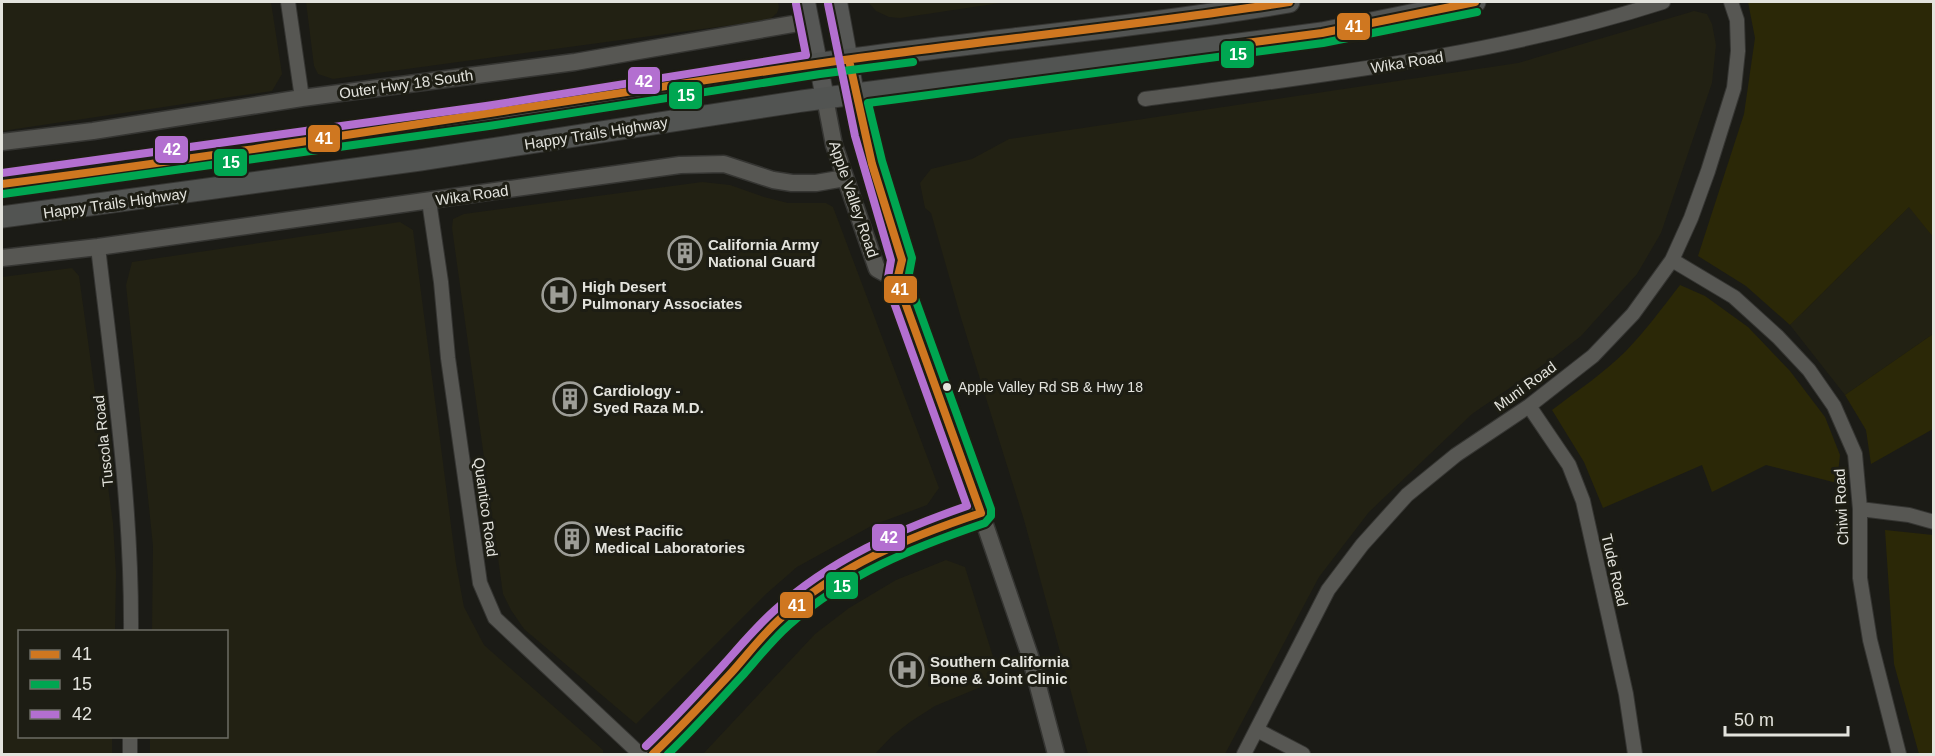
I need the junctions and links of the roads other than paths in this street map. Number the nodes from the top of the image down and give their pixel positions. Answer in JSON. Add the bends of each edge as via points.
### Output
{"nodes":[{"id":1,"x":288,"y":2,"type":"edge"},
{"id":2,"x":806,"y":2,"type":"edge"},
{"id":3,"x":838,"y":2,"type":"edge"},
{"id":4,"x":1288,"y":2,"type":"edge"},
{"id":5,"x":1475,"y":2,"type":"edge"},
{"id":6,"x":1663,"y":2,"type":"edge"},
{"id":7,"x":1731,"y":2,"type":"edge"},
{"id":8,"x":810,"y":21,"type":"junction"},
{"id":9,"x":849,"y":60,"type":"junction"},
{"id":10,"x":819,"y":64,"type":"junction"},
{"id":11,"x":855,"y":94,"type":"junction"},
{"id":12,"x":302,"y":98,"type":"junction"},
{"id":13,"x":825,"y":98,"type":"junction"},
{"id":14,"x":1145,"y":99,"type":"dead end"},
{"id":15,"x":2,"y":142,"type":"edge"},
{"id":16,"x":845,"y":178,"type":"junction"},
{"id":17,"x":2,"y":184,"type":"edge"},
{"id":18,"x":429,"y":201,"type":"junction"},
{"id":19,"x":2,"y":218,"type":"edge"},
{"id":20,"x":98,"y":247,"type":"junction"},
{"id":21,"x":2,"y":258,"type":"edge"},
{"id":22,"x":1672,"y":260,"type":"junction"},
{"id":23,"x":897,"y":280,"type":"junction"},
{"id":24,"x":1529,"y":406,"type":"junction"},
{"id":25,"x":1860,"y":509,"type":"junction"},
{"id":26,"x":981,"y":513,"type":"junction"},
{"id":27,"x":1934,"y":522,"type":"edge"},
{"id":28,"x":131,"y":630,"type":"edge"},
{"id":29,"x":1257,"y":730,"type":"junction"},
{"id":30,"x":130,"y":738,"type":"edge"},
{"id":31,"x":130,"y":754,"type":"edge"},
{"id":32,"x":640,"y":754,"type":"edge"},
{"id":33,"x":653,"y":754,"type":"edge"},
{"id":34,"x":1056,"y":754,"type":"edge"},
{"id":35,"x":1244,"y":754,"type":"edge"},
{"id":36,"x":1303,"y":754,"type":"edge"},
{"id":37,"x":1635,"y":754,"type":"edge"},
{"id":38,"x":1899,"y":754,"type":"edge"}],
"edges":[{"from":1,"to":12,"type":"street"},
{"from":2,"to":8,"type":"main road","name":"Apple Valley Road"},
{"from":3,"to":9,"type":"main road","name":"Apple Valley Road"},
{"from":4,"to":9,"type":"main road"},
{"from":5,"to":11,"type":"main road","name":"Happy Trails Highway","via":[[1322,33]]},
{"from":6,"to":14,"type":"street","name":"Wika Road","via":[[1607,20],[1482,49]]},
{"from":7,"to":22,"type":"street","name":"Muni Road","via":[[1737,20],[1734,88],[1701,190]]},
{"from":8,"to":10,"type":"main road","name":"Apple Valley Road"},
{"from":8,"to":12,"type":"street","name":"Outer Hwy 18 South","via":[[575,62]]},
{"from":9,"to":10,"type":"main road"},
{"from":9,"to":11,"type":"main road","name":"Apple Valley Road"},
{"from":10,"to":13,"type":"main road","name":"Apple Valley Road"},
{"from":10,"to":17,"type":"main road","via":[[488,116]]},
{"from":11,"to":13,"type":"main road","name":"Happy Trails Highway"},
{"from":11,"to":23,"type":"street","name":"Apple Valley Road","via":[[902,260]]},
{"from":12,"to":15,"type":"street","name":"Outer Hwy 18 South"},
{"from":13,"to":16,"type":"street","name":"Apple Valley Road"},
{"from":13,"to":19,"type":"main road","name":"Happy Trails Highway"},
{"from":16,"to":18,"type":"street","name":"Wika Road","via":[[792,183],[724,164],[680,165]]},
{"from":16,"to":23,"type":"street","name":"Apple Valley Road","via":[[877,269]]},
{"from":18,"to":20,"type":"street","name":"Wika Road"},
{"from":18,"to":32,"type":"street","name":"Quantico Road","via":[[480,583],[495,618]]},
{"from":20,"to":21,"type":"street","name":"Wika Road"},
{"from":20,"to":28,"type":"street","name":"Tuscola Road","via":[[129,525]]},
{"from":22,"to":24,"type":"street","name":"Muni Road","via":[[1633,314],[1593,356]]},
{"from":22,"to":25,"type":"street","name":"Chiwi Road","via":[[1734,297],[1809,370],[1834,406],[1855,454]]},
{"from":23,"to":26,"type":"street","name":"Apple Valley Road"},
{"from":24,"to":29,"type":"street","name":"Muni Road","via":[[1448,461],[1407,495],[1362,545],[1328,590]]},
{"from":24,"to":37,"type":"street","name":"Tude Road","via":[[1569,465],[1583,501],[1626,694]]},
{"from":25,"to":27,"type":"street"},
{"from":25,"to":38,"type":"street","name":"Chiwi Road","via":[[1860,578],[1870,640]]},
{"from":26,"to":33,"type":"street","via":[[880,551],[823,585],[781,618]]},
{"from":26,"to":34,"type":"street","name":"Apple Valley Road","via":[[1029,656]]},
{"from":29,"to":35,"type":"street","name":"Muni Road"},
{"from":29,"to":36,"type":"street"},
{"from":30,"to":31,"type":"street"}]}
